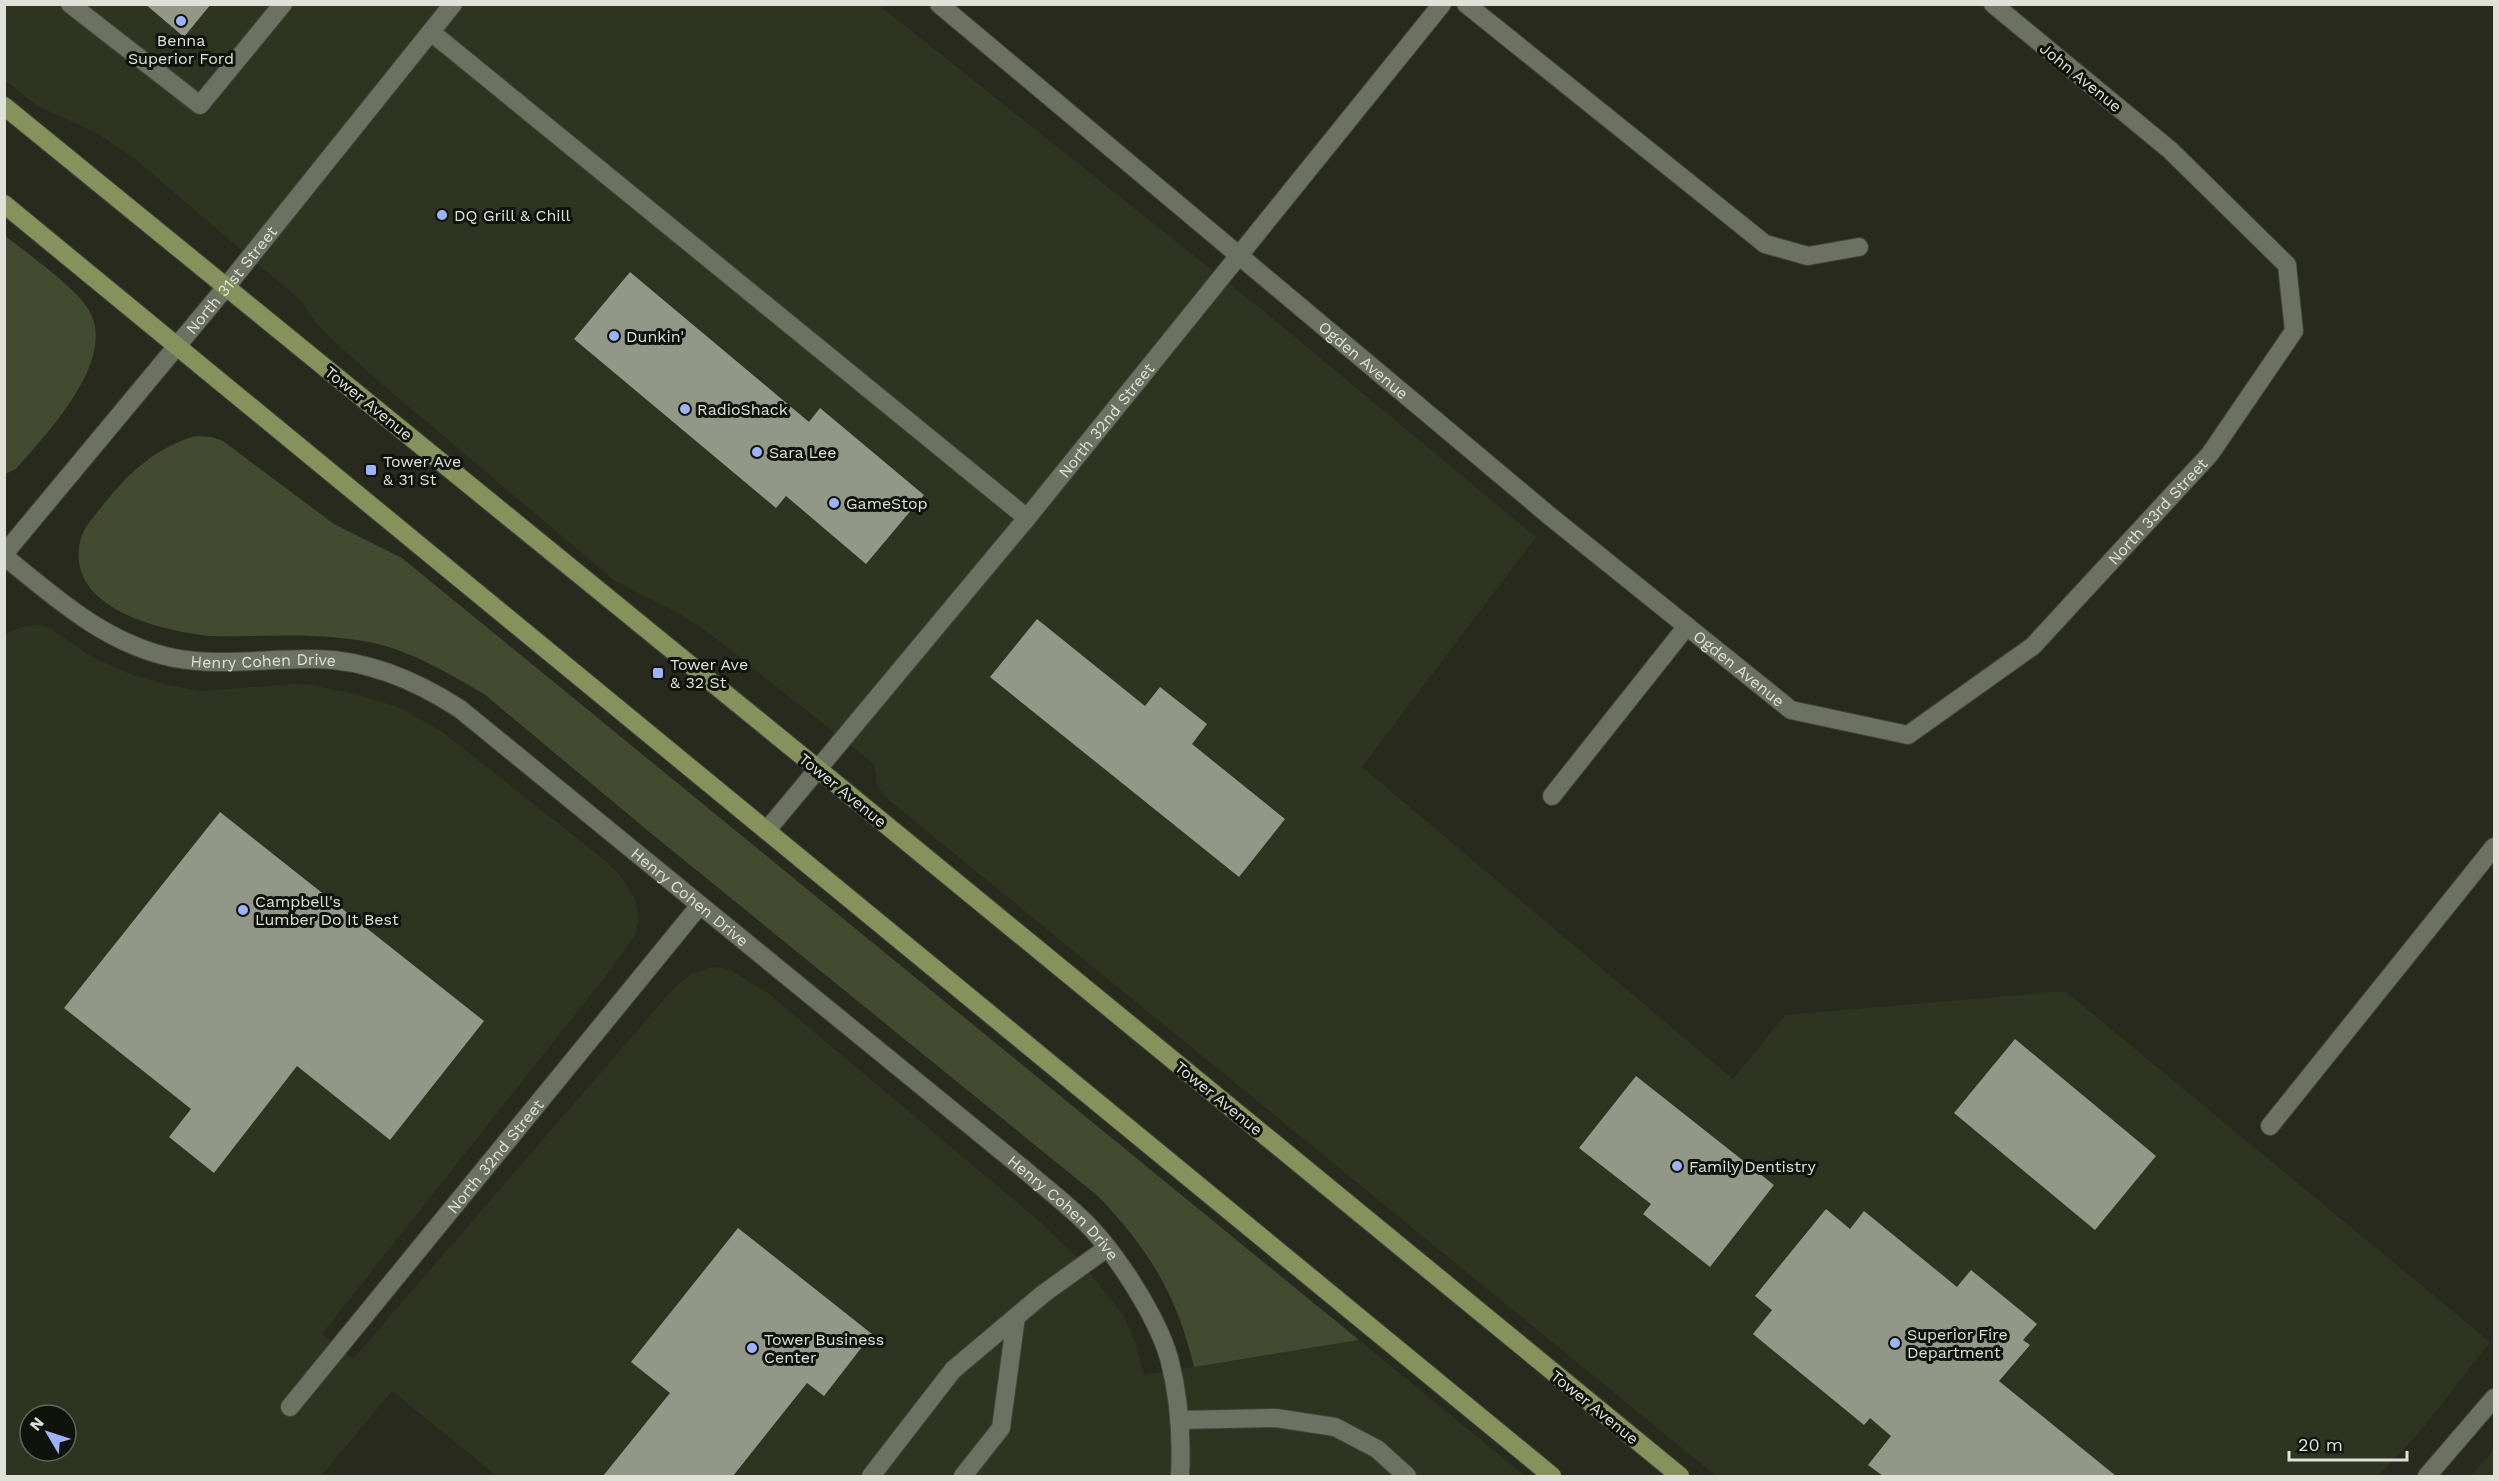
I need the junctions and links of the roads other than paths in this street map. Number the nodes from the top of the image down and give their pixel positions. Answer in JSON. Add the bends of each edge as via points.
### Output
{"nodes":[{"id":1,"x":70,"y":4,"type":"edge"},
{"id":2,"x":283,"y":4,"type":"edge"},
{"id":3,"x":453,"y":4,"type":"edge"},
{"id":4,"x":939,"y":4,"type":"edge"},
{"id":5,"x":1442,"y":4,"type":"edge"},
{"id":6,"x":1466,"y":4,"type":"edge"},
{"id":7,"x":1993,"y":4,"type":"edge"},
{"id":8,"x":431,"y":32,"type":"junction"},
{"id":9,"x":4,"y":106,"type":"edge"},
{"id":10,"x":2170,"y":150,"type":"joint"},
{"id":11,"x":4,"y":204,"type":"edge"},
{"id":12,"x":1858,"y":247,"type":"dead end"},
{"id":13,"x":1238,"y":255,"type":"junction"},
{"id":14,"x":226,"y":287,"type":"junction"},
{"id":15,"x":178,"y":346,"type":"junction"},
{"id":16,"x":1027,"y":518,"type":"junction"},
{"id":17,"x":4,"y":555,"type":"edge"},
{"id":18,"x":1687,"y":626,"type":"junction"},
{"id":19,"x":1791,"y":710,"type":"joint"},
{"id":20,"x":818,"y":769,"type":"junction"},
{"id":21,"x":1552,"y":796,"type":"dead end"},
{"id":22,"x":766,"y":830,"type":"junction"},
{"id":23,"x":2494,"y":848,"type":"edge"},
{"id":24,"x":700,"y":905,"type":"junction"},
{"id":25,"x":2270,"y":1126,"type":"dead end"},
{"id":26,"x":1107,"y":1248,"type":"junction"},
{"id":27,"x":1016,"y":1317,"type":"junction"},
{"id":28,"x":2494,"y":1398,"type":"edge"},
{"id":29,"x":290,"y":1407,"type":"dead end"},
{"id":30,"x":1179,"y":1420,"type":"junction"},
{"id":31,"x":871,"y":1476,"type":"edge"},
{"id":32,"x":963,"y":1476,"type":"edge"},
{"id":33,"x":1180,"y":1476,"type":"edge"},
{"id":34,"x":1407,"y":1476,"type":"edge"},
{"id":35,"x":1552,"y":1476,"type":"edge"},
{"id":36,"x":1680,"y":1476,"type":"edge"},
{"id":37,"x":2427,"y":1476,"type":"edge"}],
"edges":[{"from":1,"to":2,"type":"street","via":[[200,105]]},
{"from":3,"to":8,"type":"street","name":"North 31st Street"},
{"from":4,"to":13,"type":"street","name":"Ogden Avenue"},
{"from":5,"to":13,"type":"street","name":"North 32nd Street"},
{"from":6,"to":12,"type":"street","via":[[1765,244],[1808,256]]},
{"from":7,"to":10,"type":"street","name":"John Avenue"},
{"from":8,"to":14,"type":"street","name":"North 31st Street"},
{"from":8,"to":16,"type":"street"},
{"from":9,"to":14,"type":"main road","name":"Tower Avenue"},
{"from":10,"to":19,"type":"street","name":"North 33rd Street","via":[[2287,265],[2294,331],[2210,454],[2033,646],[1908,735]]},
{"from":11,"to":15,"type":"main road"},
{"from":13,"to":16,"type":"street","name":"North 32nd Street"},
{"from":13,"to":18,"type":"street","name":"Ogden Avenue"},
{"from":14,"to":15,"type":"street","name":"North 31st Street"},
{"from":14,"to":20,"type":"main road","name":"Tower Avenue"},
{"from":15,"to":17,"type":"street","name":"North 31st Street"},
{"from":15,"to":22,"type":"main road"},
{"from":16,"to":20,"type":"street","name":"North 32nd Street"},
{"from":17,"to":24,"type":"street","name":"Henry Cohen Drive","via":[[78,616],[146,650],[217,662],[338,660],[375,669],[436,693]]},
{"from":18,"to":19,"type":"street","name":"Ogden Avenue"},
{"from":18,"to":21,"type":"street"},
{"from":20,"to":22,"type":"street","name":"North 32nd Street"},
{"from":20,"to":36,"type":"main road","name":"Tower Avenue"},
{"from":22,"to":35,"type":"main road"},
{"from":23,"to":25,"type":"street"},
{"from":24,"to":26,"type":"street","name":"Henry Cohen Drive","via":[[1026,1171],[1089,1226]]},
{"from":24,"to":29,"type":"street","name":"North 32nd Street"},
{"from":26,"to":27,"type":"street"},
{"from":26,"to":30,"type":"street","name":"Henry Cohen Drive","via":[[1149,1312],[1168,1357]]},
{"from":27,"to":31,"type":"street","via":[[953,1370]]},
{"from":27,"to":32,"type":"street","via":[[1000,1428]]},
{"from":28,"to":37,"type":"street"},
{"from":30,"to":33,"type":"street","name":"Henry Cohen Drive"},
{"from":30,"to":34,"type":"street","via":[[1276,1418],[1335,1427],[1377,1449]]}]}
